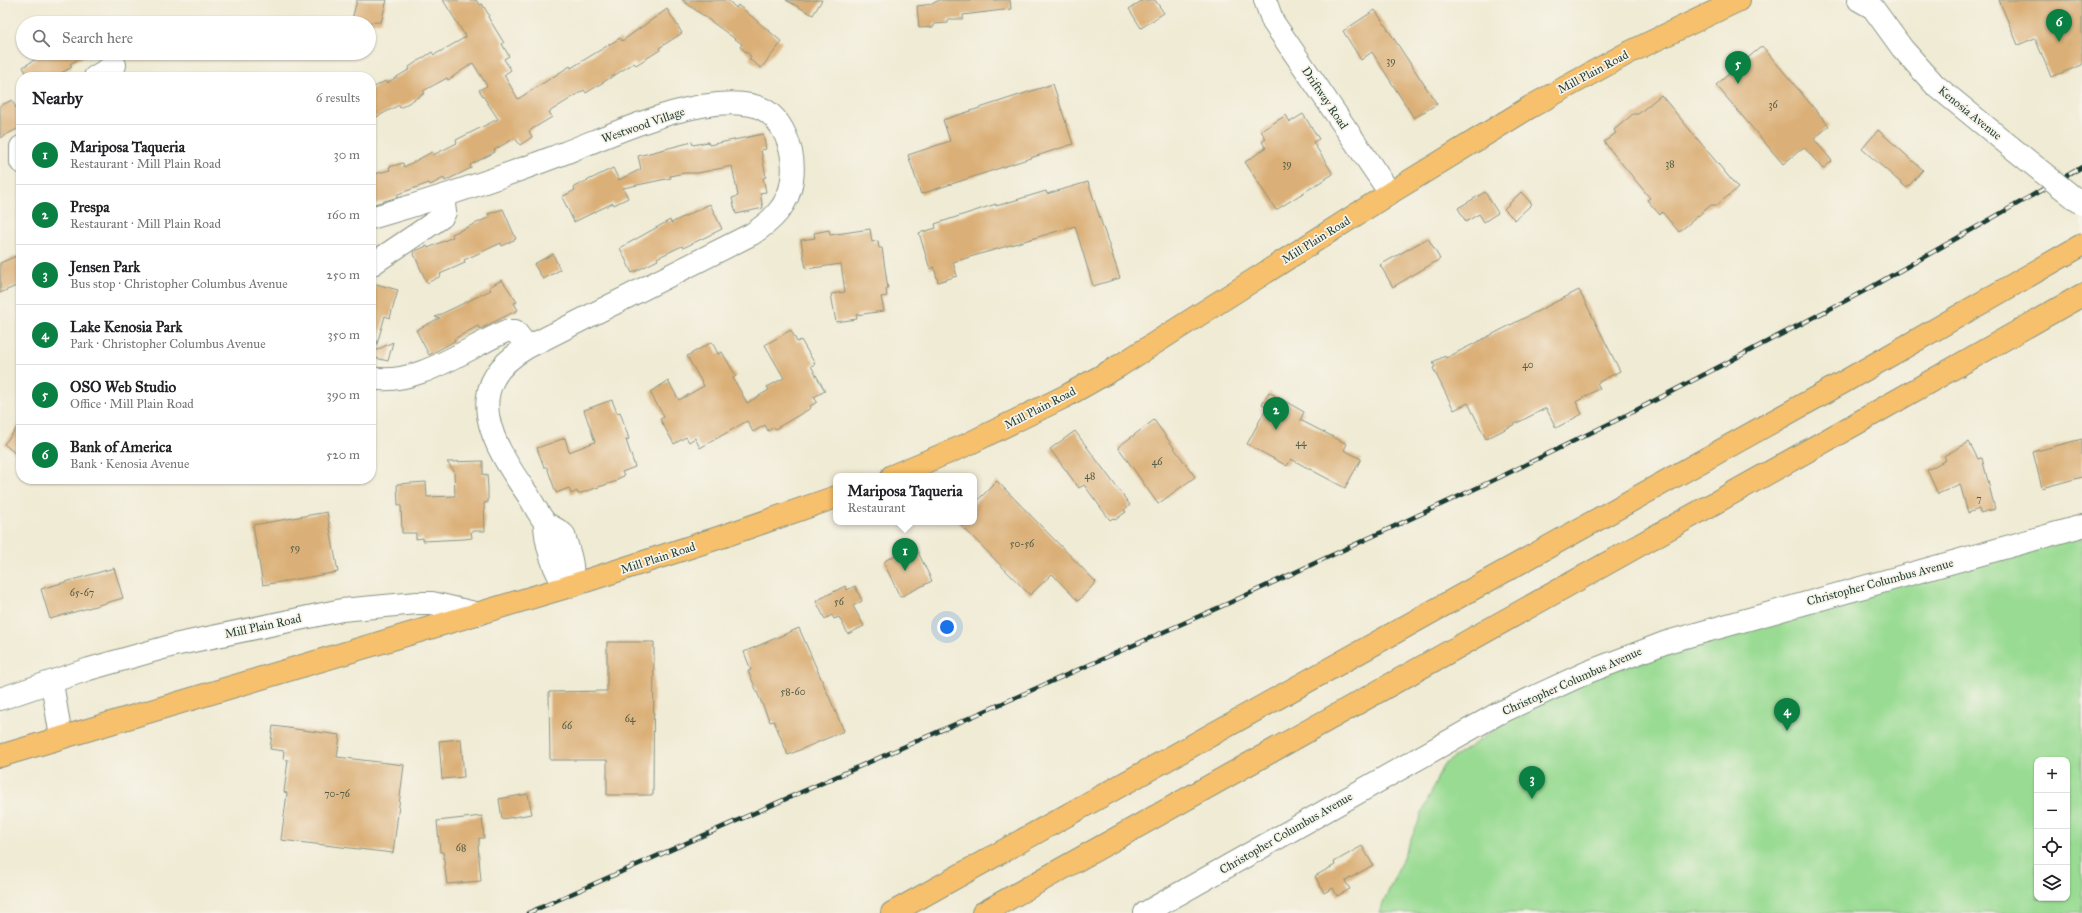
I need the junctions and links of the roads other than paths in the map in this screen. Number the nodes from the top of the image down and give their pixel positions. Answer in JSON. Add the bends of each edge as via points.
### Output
{"nodes":[{"id":1,"x":1265,"y":0,"type":"edge"},
{"id":2,"x":1739,"y":0,"type":"edge"},
{"id":3,"x":1869,"y":3,"type":"edge"},
{"id":4,"x":115,"y":65,"type":"dead end"},
{"id":5,"x":103,"y":72,"type":"edge"},
{"id":6,"x":1390,"y":193,"type":"junction"},
{"id":7,"x":443,"y":197,"type":"junction"},
{"id":8,"x":2082,"y":204,"type":"edge"},
{"id":9,"x":376,"y":217,"type":"edge"},
{"id":10,"x":2082,"y":245,"type":"edge"},
{"id":11,"x":376,"y":262,"type":"edge"},
{"id":12,"x":2082,"y":295,"type":"edge"},
{"id":13,"x":528,"y":347,"type":"junction"},
{"id":14,"x":376,"y":378,"type":"edge"},
{"id":15,"x":899,"y":473,"type":"edge"},
{"id":16,"x":833,"y":498,"type":"edge"},
{"id":17,"x":2082,"y":526,"type":"edge"},
{"id":18,"x":567,"y":588,"type":"junction"},
{"id":19,"x":479,"y":614,"type":"junction"},
{"id":20,"x":52,"y":683,"type":"junction"},
{"id":21,"x":0,"y":699,"type":"edge"},
{"id":22,"x":61,"y":737,"type":"junction"},
{"id":23,"x":0,"y":756,"type":"edge"},
{"id":24,"x":1171,"y":906,"type":"edge"},
{"id":25,"x":892,"y":913,"type":"edge"},
{"id":26,"x":983,"y":913,"type":"edge"},
{"id":27,"x":1145,"y":913,"type":"edge"}],
"edges":[{"from":1,"to":6,"type":"street","name":"Driftway Road","via":[[1273,22]]},
{"from":2,"to":6,"type":"main road","name":"Mill Plain Road","via":[[1578,79]]},
{"from":3,"to":8,"type":"street","name":"Kenosia Avenue","bridge":true,"via":[[1935,85]]},
{"from":4,"to":5,"type":"street"},
{"from":6,"to":15,"type":"main road","name":"Mill Plain Road","via":[[1119,366],[1017,421]]},
{"from":7,"to":9,"type":"street","name":"Westwood Village"},
{"from":7,"to":11,"type":"street","via":[[445,212],[442,217]]},
{"from":7,"to":13,"type":"street","name":"Westwood Village","via":[[668,114],[706,106],[735,104],[760,108],[774,119],[782,130],[792,159],[792,184],[782,208],[769,222],[752,234]]},
{"from":10,"to":25,"type":"main road","via":[[1829,391]]},
{"from":12,"to":26,"type":"main road"},
{"from":13,"to":14,"type":"street","via":[[515,331],[506,331],[417,375],[391,380]]},
{"from":13,"to":18,"type":"street","name":"Westwood Village","via":[[511,358],[495,375],[489,390],[487,407],[497,445],[545,522],[546,537],[557,575]]},
{"from":16,"to":18,"type":"main road","name":"Mill Plain Road"},
{"from":17,"to":24,"type":"street","name":"Christopher Columbus Avenue","via":[[1687,636],[1615,661],[1497,714]]},
{"from":18,"to":19,"type":"main road","name":"Mill Plain Road"},
{"from":19,"to":20,"type":"street","name":"Mill Plain Road","via":[[424,603],[376,605],[342,610],[174,645],[89,669]]},
{"from":19,"to":22,"type":"main road","name":"Mill Plain Road"},
{"from":20,"to":21,"type":"street","name":"Mill Plain Road"},
{"from":20,"to":22,"type":"street"},
{"from":22,"to":23,"type":"main road","name":"Mill Plain Road"},
{"from":24,"to":27,"type":"street","name":"Christopher Columbus Avenue"}]}
